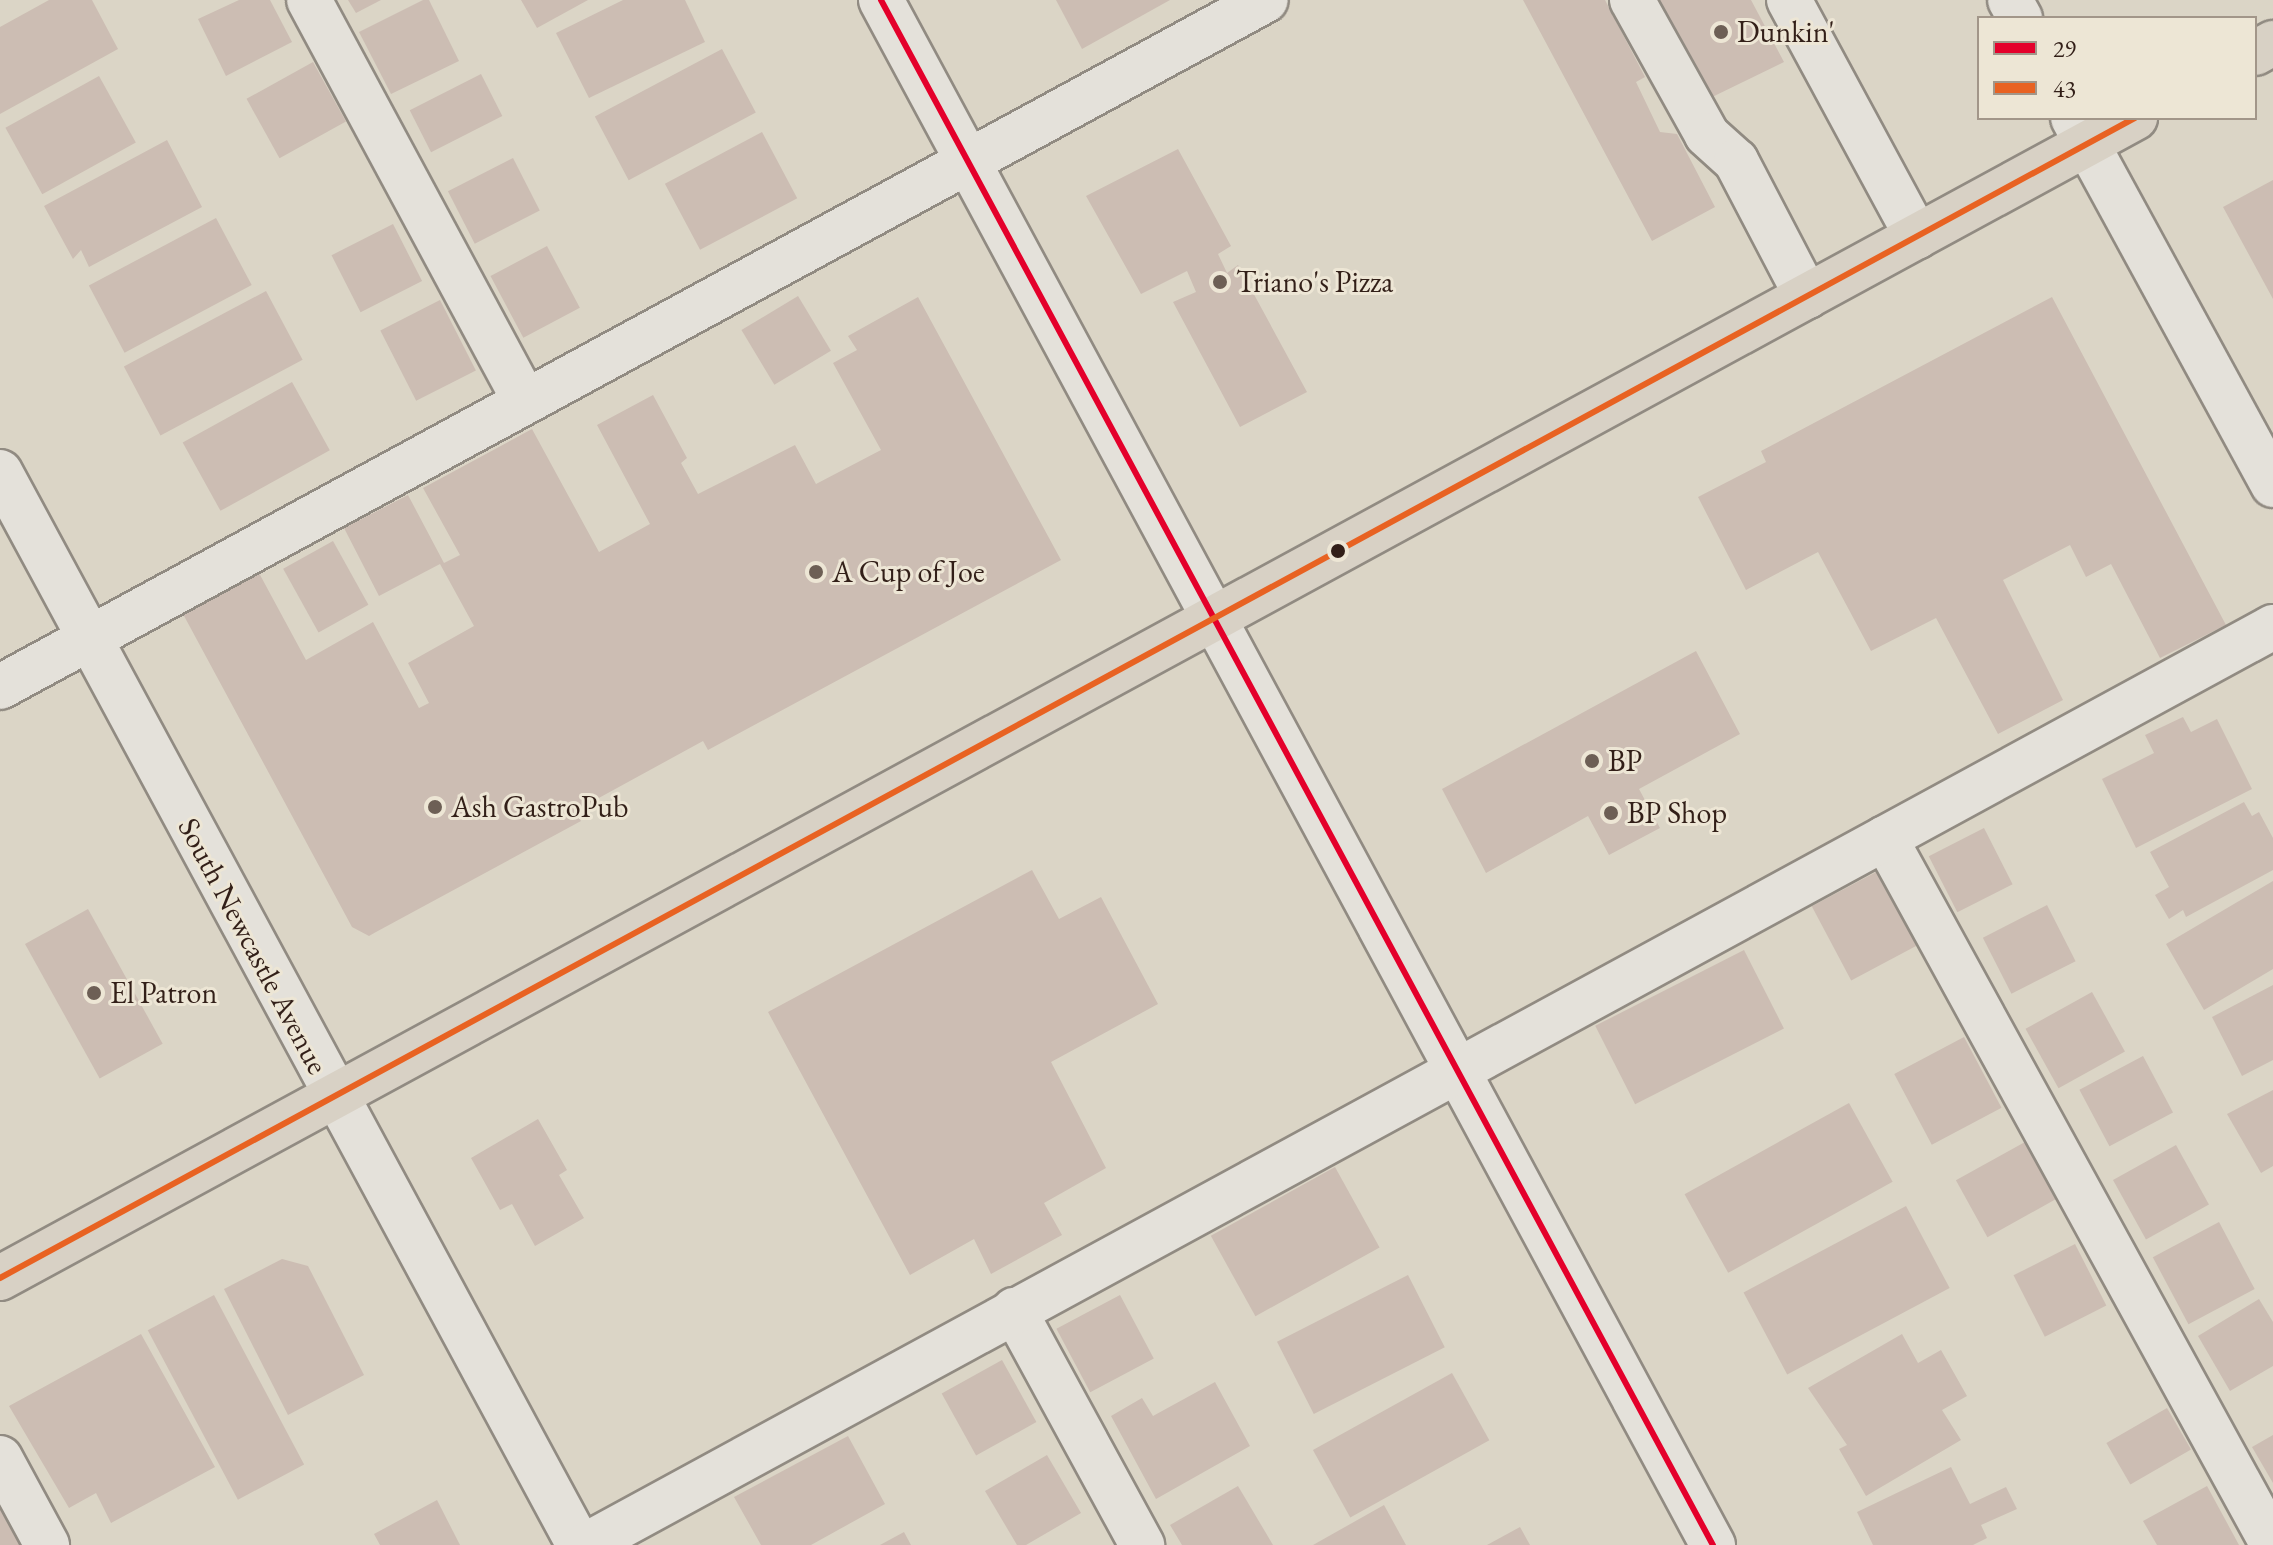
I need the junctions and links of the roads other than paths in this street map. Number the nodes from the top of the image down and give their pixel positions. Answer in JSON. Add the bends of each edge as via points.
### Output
{"nodes":[{"id":1,"x":309,"y":0,"type":"edge"},
{"id":2,"x":881,"y":0,"type":"edge"},
{"id":3,"x":1266,"y":0,"type":"edge"},
{"id":4,"x":1632,"y":0,"type":"edge"},
{"id":5,"x":1789,"y":0,"type":"edge"},
{"id":6,"x":1810,"y":0,"type":"edge"},
{"id":7,"x":1832,"y":80,"type":"junction"},
{"id":8,"x":2127,"y":120,"type":"edge"},
{"id":9,"x":2080,"y":131,"type":"edge"},
{"id":10,"x":969,"y":161,"type":"junction"},
{"id":11,"x":1917,"y":237,"type":"junction"},
{"id":12,"x":1807,"y":297,"type":"junction"},
{"id":13,"x":525,"y":401,"type":"junction"},
{"id":14,"x":0,"y":472,"type":"edge"},
{"id":15,"x":2273,"y":485,"type":"edge"},
{"id":16,"x":1213,"y":619,"type":"junction"},
{"id":17,"x":2273,"y":627,"type":"edge"},
{"id":18,"x":89,"y":638,"type":"junction"},
{"id":19,"x":0,"y":687,"type":"edge"},
{"id":20,"x":1885,"y":838,"type":"junction"},
{"id":21,"x":1456,"y":1071,"type":"junction"},
{"id":22,"x":334,"y":1097,"type":"junction"},
{"id":23,"x":0,"y":1278,"type":"edge"},
{"id":24,"x":1014,"y":1310,"type":"junction"},
{"id":25,"x":0,"y":1458,"type":"edge"},
{"id":26,"x":47,"y":1545,"type":"edge"},
{"id":27,"x":579,"y":1545,"type":"edge"},
{"id":28,"x":586,"y":1545,"type":"edge"},
{"id":29,"x":1142,"y":1545,"type":"edge"},
{"id":30,"x":1713,"y":1545,"type":"edge"},
{"id":31,"x":2273,"y":1545,"type":"edge"}],
"edges":[{"from":1,"to":13,"type":"street"},
{"from":2,"to":10,"type":"street"},
{"from":3,"to":10,"type":"street"},
{"from":4,"to":12,"type":"street","via":[[1707,135],[1736,161]]},
{"from":5,"to":7,"type":"street"},
{"from":6,"to":7,"type":"street","via":[[1837,49]]},
{"from":7,"to":11,"type":"street"},
{"from":8,"to":9,"type":"main road"},
{"from":9,"to":11,"type":"main road"},
{"from":9,"to":15,"type":"street"},
{"from":10,"to":13,"type":"street"},
{"from":10,"to":16,"type":"street"},
{"from":11,"to":12,"type":"main road"},
{"from":12,"to":16,"type":"main road"},
{"from":13,"to":18,"type":"street"},
{"from":14,"to":18,"type":"street","name":"South Newcastle Avenue"},
{"from":16,"to":21,"type":"street"},
{"from":16,"to":22,"type":"main road"},
{"from":17,"to":20,"type":"street"},
{"from":18,"to":19,"type":"street"},
{"from":18,"to":22,"type":"street","name":"South Newcastle Avenue"},
{"from":20,"to":21,"type":"street"},
{"from":20,"to":31,"type":"street"},
{"from":21,"to":24,"type":"street"},
{"from":21,"to":30,"type":"street"},
{"from":22,"to":23,"type":"main road"},
{"from":22,"to":27,"type":"street","name":"South Newcastle Avenue"},
{"from":24,"to":28,"type":"street"},
{"from":24,"to":29,"type":"street"},
{"from":25,"to":26,"type":"street"}]}
